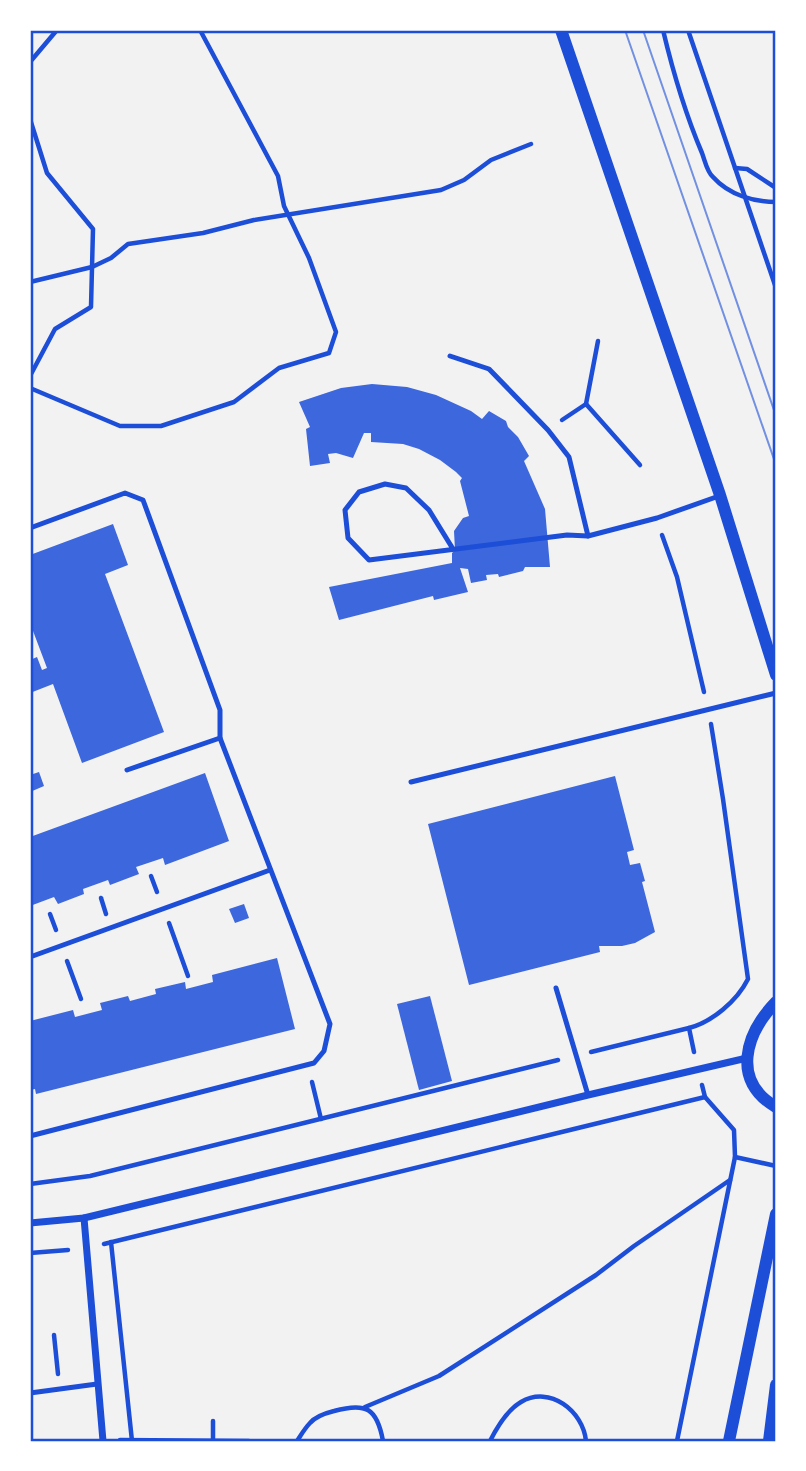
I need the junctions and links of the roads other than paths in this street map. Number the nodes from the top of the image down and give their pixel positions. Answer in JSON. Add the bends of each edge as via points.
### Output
{"nodes":[{"id":1,"x":561,"y":30,"type":"edge"},
{"id":2,"x":450,"y":356,"type":"dead end"},
{"id":3,"x":720,"y":495,"type":"junction"},
{"id":4,"x":30,"y":528,"type":"edge"},
{"id":5,"x":588,"y":536,"type":"junction"},
{"id":6,"x":453,"y":549,"type":"junction"},
{"id":7,"x":776,"y":675,"type":"edge"},
{"id":8,"x":776,"y":693,"type":"edge"},
{"id":9,"x":220,"y":738,"type":"junction"},
{"id":10,"x":127,"y":770,"type":"dead end"},
{"id":11,"x":411,"y":782,"type":"dead end"},
{"id":12,"x":270,"y":870,"type":"junction"},
{"id":13,"x":30,"y":957,"type":"edge"},
{"id":14,"x":556,"y":988,"type":"dead end"},
{"id":15,"x":776,"y":1002,"type":"edge"},
{"id":16,"x":747,"y":1059,"type":"junction"},
{"id":17,"x":588,"y":1095,"type":"junction"},
{"id":18,"x":770,"y":1103,"type":"edge"},
{"id":19,"x":776,"y":1114,"type":"edge"},
{"id":20,"x":30,"y":1136,"type":"edge"},
{"id":21,"x":776,"y":1214,"type":"edge"},
{"id":22,"x":83,"y":1218,"type":"junction"},
{"id":23,"x":30,"y":1223,"type":"edge"},
{"id":24,"x":97,"y":1384,"type":"junction"},
{"id":25,"x":776,"y":1385,"type":"edge"},
{"id":26,"x":30,"y":1393,"type":"edge"},
{"id":27,"x":103,"y":1441,"type":"edge"},
{"id":28,"x":729,"y":1441,"type":"edge"},
{"id":29,"x":769,"y":1441,"type":"edge"}],
"edges":[{"from":1,"to":3,"type":"street"},
{"from":2,"to":5,"type":"lane","via":[[489,369],[569,457]]},
{"from":3,"to":5,"type":"lane","via":[[657,519]]},
{"from":3,"to":7,"type":"street"},
{"from":4,"to":9,"type":"lane","via":[[125,494],[143,500],[220,710]]},
{"from":5,"to":6,"type":"lane"},
{"from":6,"to":6,"type":"lane","via":[[369,560],[348,538],[345,510],[359,492],[385,484],[406,488],[429,510]]},
{"from":8,"to":11,"type":"lane"},
{"from":9,"to":10,"type":"lane"},
{"from":9,"to":12,"type":"lane"},
{"from":12,"to":13,"type":"lane"},
{"from":12,"to":20,"type":"lane","via":[[330,1024],[324,1051],[314,1063]]},
{"from":14,"to":17,"type":"lane"},
{"from":15,"to":16,"type":"street","via":[[750,1042]]},
{"from":16,"to":17,"type":"street"},
{"from":16,"to":18,"type":"street","via":[[753,1088]]},
{"from":17,"to":22,"type":"street"},
{"from":18,"to":19,"type":"street"},
{"from":21,"to":28,"type":"street"},
{"from":22,"to":23,"type":"street"},
{"from":22,"to":24,"type":"street"},
{"from":24,"to":26,"type":"lane"},
{"from":24,"to":27,"type":"street"},
{"from":25,"to":29,"type":"street"}]}
